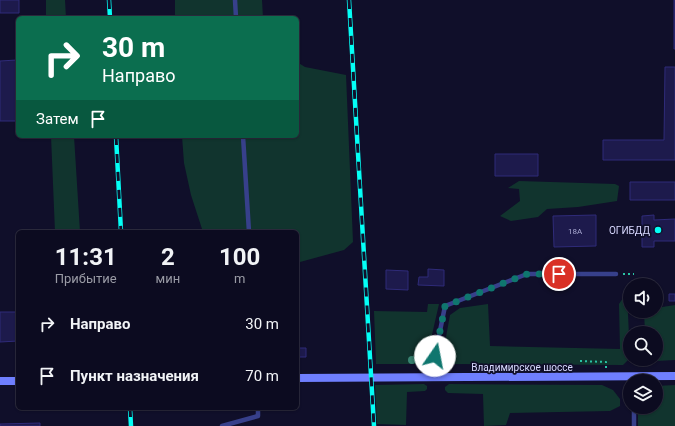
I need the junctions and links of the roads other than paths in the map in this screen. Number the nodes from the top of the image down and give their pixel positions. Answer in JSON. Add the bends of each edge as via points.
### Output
{"nodes":[{"id":1,"x":235,"y":0,"type":"edge"},
{"id":2,"x":236,"y":16,"type":"edge"},
{"id":3,"x":243,"y":138,"type":"edge"},
{"id":4,"x":249,"y":230,"type":"edge"},
{"id":5,"x":616,"y":274,"type":"road end"},
{"id":6,"x":675,"y":376,"type":"edge"},
{"id":7,"x":434,"y":377,"type":"junction"},
{"id":8,"x":623,"y":377,"type":"edge"},
{"id":9,"x":663,"y":377,"type":"edge"},
{"id":10,"x":299,"y":378,"type":"edge"},
{"id":11,"x":0,"y":381,"type":"edge"},
{"id":12,"x":16,"y":381,"type":"edge"},
{"id":13,"x":258,"y":410,"type":"edge"},
{"id":14,"x":634,"y":414,"type":"edge"},
{"id":15,"x":222,"y":426,"type":"edge"},
{"id":16,"x":634,"y":426,"type":"edge"}],
"edges":[{"from":1,"to":2,"type":"lane"},
{"from":3,"to":4,"type":"lane"},
{"from":5,"to":7,"type":"lane","via":[[527,274],[445,306],[435,356]]},
{"from":6,"to":9,"type":"main road","name":"Владимирское шоссе"},
{"from":7,"to":8,"type":"main road","name":"Владимирское шоссе"},
{"from":7,"to":10,"type":"main road","name":"Владимирское шоссе"},
{"from":11,"to":12,"type":"main road"},
{"from":13,"to":15,"type":"lane","via":[[258,416]]},
{"from":14,"to":16,"type":"lane"}]}
